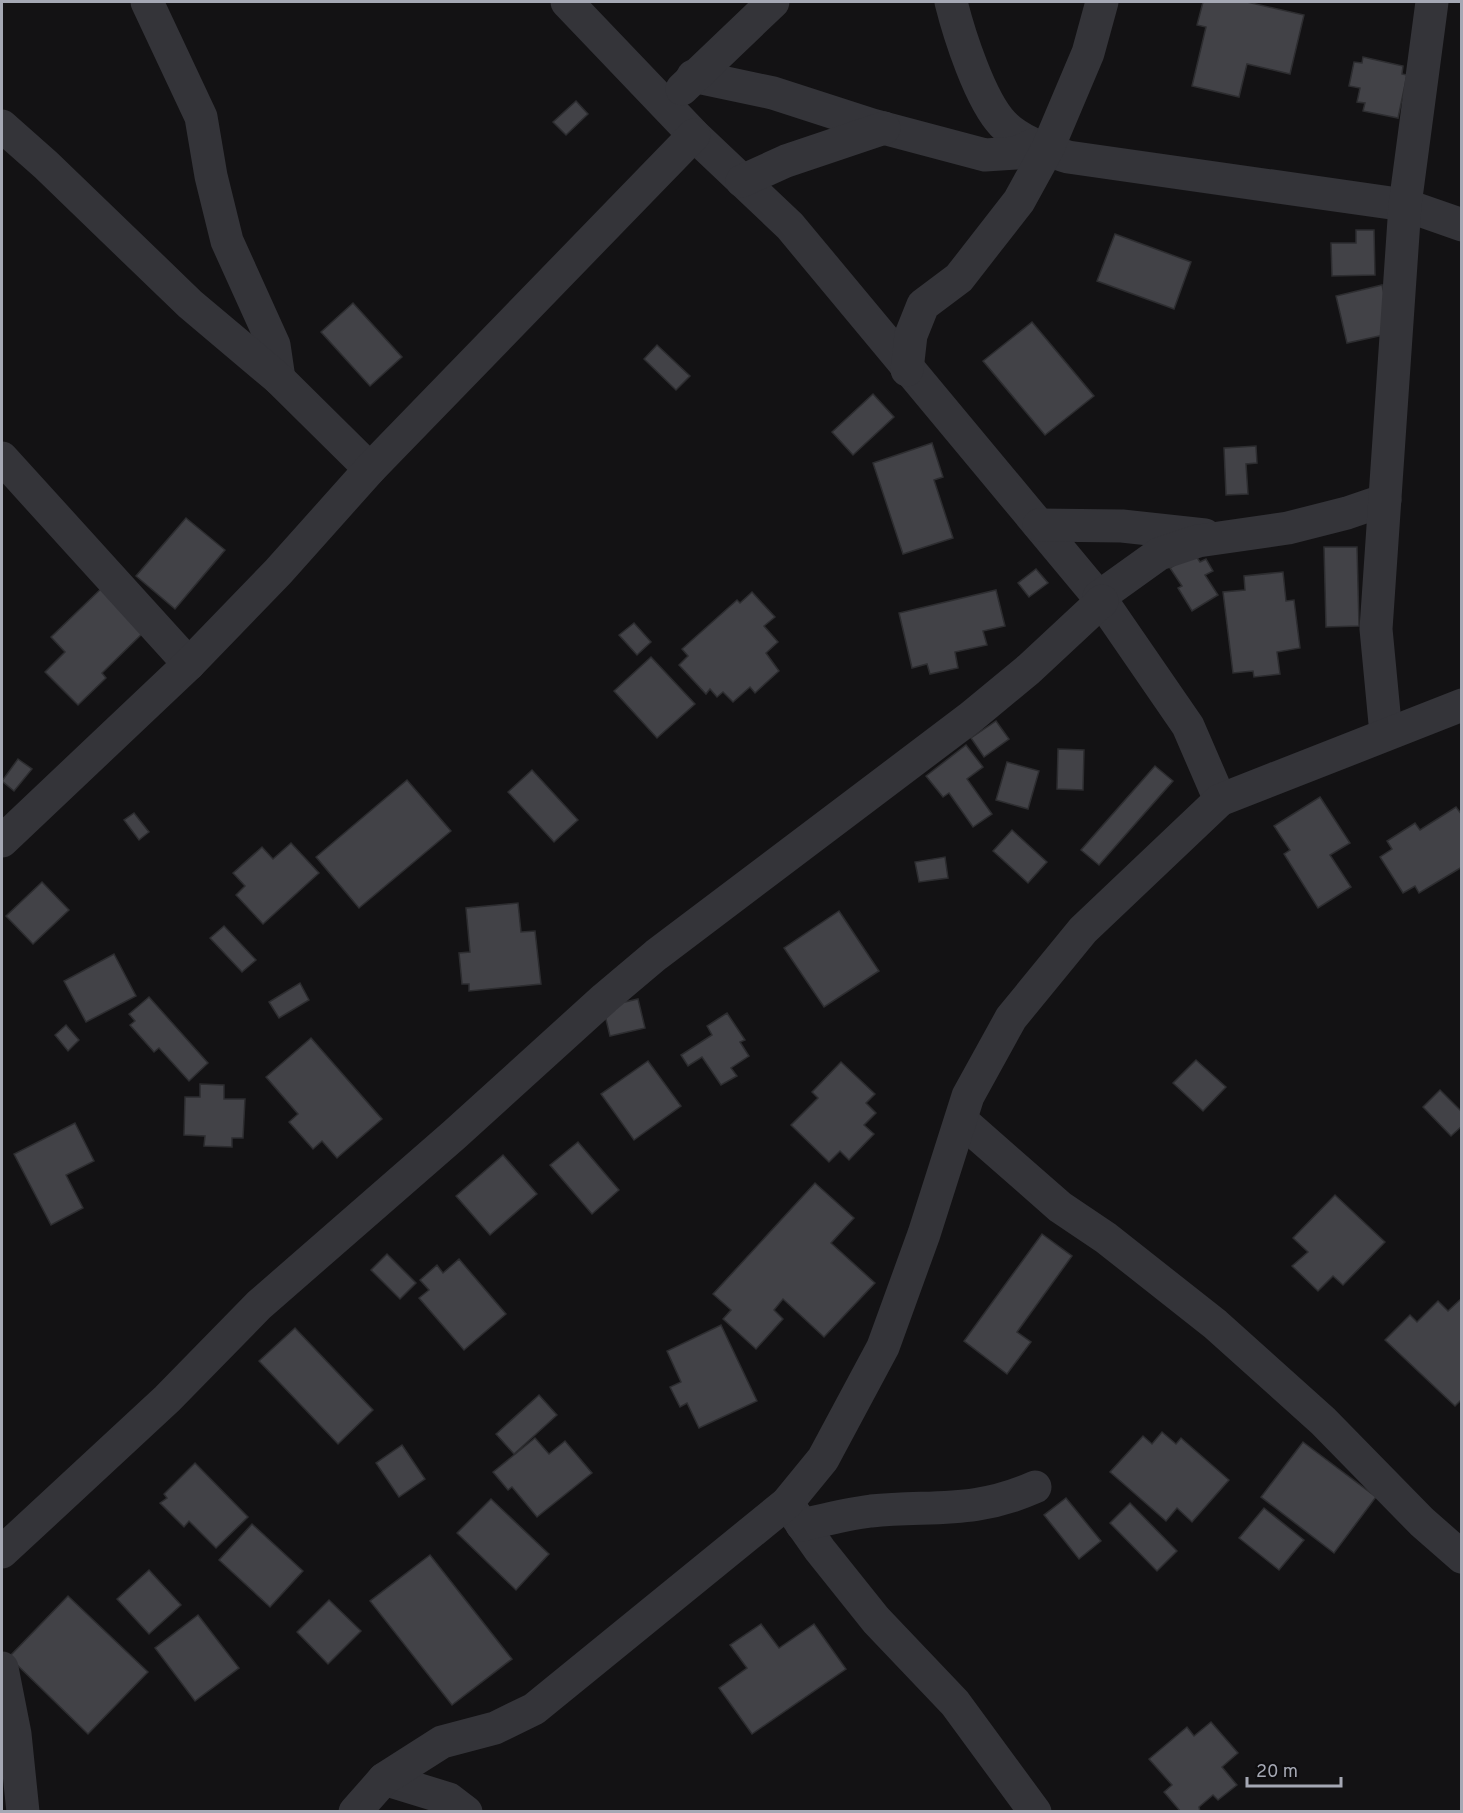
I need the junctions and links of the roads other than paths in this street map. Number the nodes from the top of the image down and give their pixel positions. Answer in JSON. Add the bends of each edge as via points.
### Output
{"nodes":[{"id":1,"x":147,"y":2,"type":"edge"},
{"id":2,"x":567,"y":2,"type":"edge"},
{"id":3,"x":772,"y":2,"type":"edge"},
{"id":4,"x":951,"y":2,"type":"edge"},
{"id":5,"x":1102,"y":2,"type":"edge"},
{"id":6,"x":1432,"y":2,"type":"edge"},
{"id":7,"x":693,"y":76,"type":"junction"},
{"id":8,"x":667,"y":106,"type":"junction"},
{"id":9,"x":2,"y":126,"type":"edge"},
{"id":10,"x":884,"y":128,"type":"junction"},
{"id":11,"x":694,"y":135,"type":"junction"},
{"id":12,"x":1040,"y":148,"type":"junction"},
{"id":13,"x":742,"y":181,"type":"junction"},
{"id":14,"x":1405,"y":205,"type":"junction"},
{"id":15,"x":1461,"y":225,"type":"edge"},
{"id":16,"x":908,"y":370,"type":"junction"},
{"id":17,"x":279,"y":379,"type":"junction"},
{"id":18,"x":2,"y":458,"type":"edge"},
{"id":19,"x":370,"y":469,"type":"junction"},
{"id":20,"x":1385,"y":500,"type":"junction"},
{"id":21,"x":1039,"y":525,"type":"junction"},
{"id":22,"x":1216,"y":536,"type":"junction"},
{"id":23,"x":1101,"y":599,"type":"junction"},
{"id":24,"x":189,"y":664,"type":"junction"},
{"id":25,"x":1461,"y":705,"type":"edge"},
{"id":26,"x":1386,"y":734,"type":"junction"},
{"id":27,"x":1220,"y":800,"type":"junction"},
{"id":28,"x":2,"y":842,"type":"edge"},
{"id":29,"x":962,"y":1121,"type":"junction"},
{"id":30,"x":1035,"y":1486,"type":"dead end"},
{"id":31,"x":794,"y":1514,"type":"junction"},
{"id":32,"x":2,"y":1552,"type":"edge"},
{"id":33,"x":1461,"y":1557,"type":"edge"},
{"id":34,"x":2,"y":1668,"type":"edge"},
{"id":35,"x":384,"y":1779,"type":"junction"},
{"id":36,"x":23,"y":1812,"type":"edge"},
{"id":37,"x":354,"y":1812,"type":"edge"},
{"id":38,"x":466,"y":1812,"type":"edge"},
{"id":39,"x":1035,"y":1812,"type":"edge"}],
"edges":[{"from":1,"to":17,"type":"street","via":[[201,117],[227,241],[274,345]]},
{"from":2,"to":8,"type":"street"},
{"from":3,"to":7,"type":"street"},
{"from":4,"to":12,"type":"street","via":[[960,38],[1003,123]]},
{"from":5,"to":12,"type":"street","via":[[1088,53]]},
{"from":6,"to":14,"type":"street"},
{"from":7,"to":8,"type":"street"},
{"from":7,"to":10,"type":"street","via":[[799,99]]},
{"from":8,"to":11,"type":"street"},
{"from":9,"to":17,"type":"street","via":[[190,304]]},
{"from":10,"to":12,"type":"street","via":[[985,155]]},
{"from":10,"to":13,"type":"street","via":[[786,160]]},
{"from":11,"to":13,"type":"street"},
{"from":11,"to":19,"type":"street"},
{"from":12,"to":14,"type":"street","via":[[1068,157]]},
{"from":12,"to":16,"type":"street","via":[[1019,201],[959,278],[923,305],[911,335]]},
{"from":13,"to":16,"type":"street","via":[[790,226]]},
{"from":14,"to":15,"type":"street"},
{"from":14,"to":20,"type":"street"},
{"from":16,"to":21,"type":"street"},
{"from":17,"to":19,"type":"street"},
{"from":18,"to":24,"type":"street"},
{"from":19,"to":24,"type":"street"},
{"from":20,"to":22,"type":"street","via":[[1288,528]]},
{"from":20,"to":26,"type":"street","via":[[1376,629]]},
{"from":21,"to":22,"type":"street","via":[[1122,526]]},
{"from":21,"to":23,"type":"street"},
{"from":22,"to":23,"type":"street","via":[[1159,554]]},
{"from":23,"to":27,"type":"street","via":[[1188,726]]},
{"from":23,"to":32,"type":"street","via":[[1029,669],[970,717],[605,998],[259,1305],[167,1399]]},
{"from":24,"to":28,"type":"street"},
{"from":25,"to":26,"type":"street"},
{"from":26,"to":27,"type":"street"},
{"from":27,"to":29,"type":"street","via":[[1083,930],[1042,977],[995,1046],[968,1096]]},
{"from":29,"to":31,"type":"street","via":[[883,1347]]},
{"from":29,"to":33,"type":"street","via":[[1060,1207],[1215,1324],[1323,1421]]},
{"from":30,"to":31,"type":"street","via":[[983,1505]]},
{"from":31,"to":35,"type":"street","via":[[534,1709],[495,1728],[442,1742]]},
{"from":31,"to":39,"type":"street","via":[[876,1620],[955,1703]]},
{"from":34,"to":36,"type":"street","via":[[15,1734]]},
{"from":35,"to":37,"type":"street"},
{"from":35,"to":38,"type":"street","via":[[449,1799]]}]}
